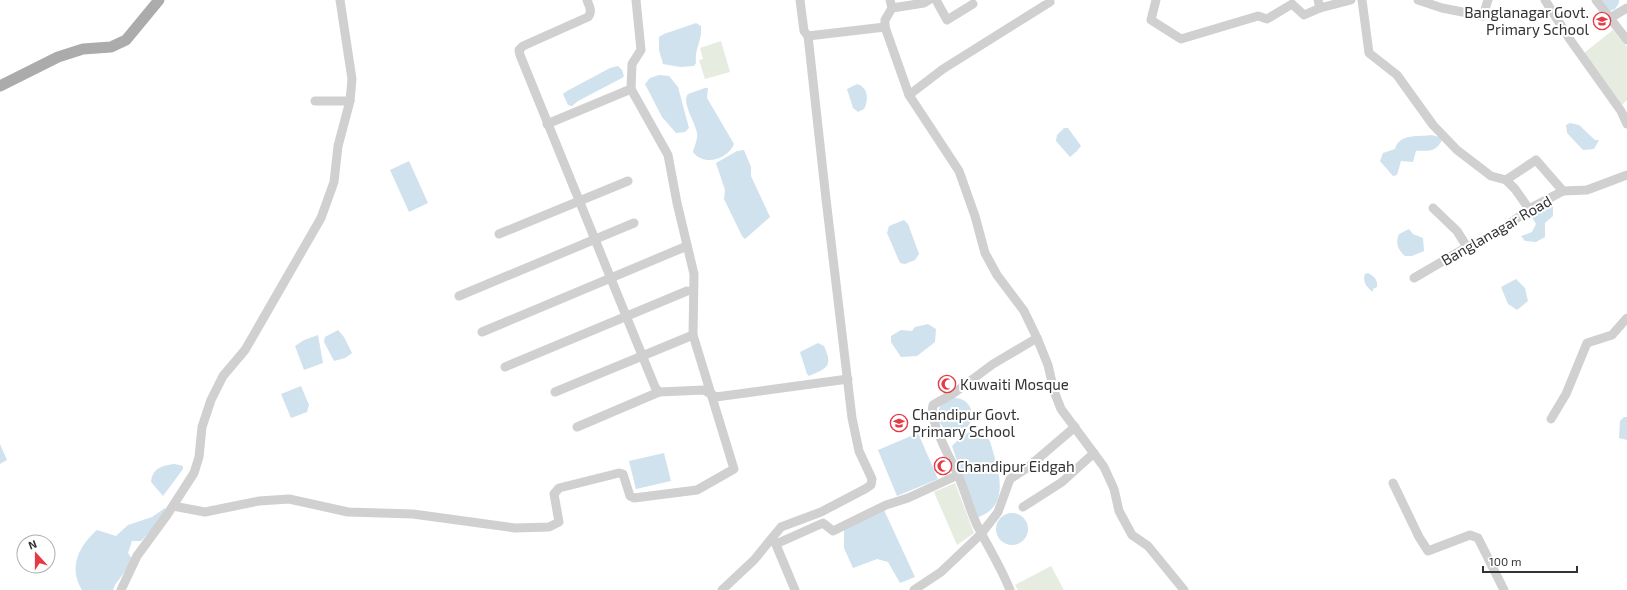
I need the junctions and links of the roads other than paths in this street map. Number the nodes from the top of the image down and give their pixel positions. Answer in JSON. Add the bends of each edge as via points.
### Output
{"nodes":[{"id":1,"x":159,"y":0,"type":"edge"},
{"id":2,"x":340,"y":0,"type":"edge"},
{"id":3,"x":587,"y":0,"type":"edge"},
{"id":4,"x":636,"y":0,"type":"edge"},
{"id":5,"x":800,"y":0,"type":"edge"},
{"id":6,"x":929,"y":0,"type":"edge"},
{"id":7,"x":936,"y":0,"type":"edge"},
{"id":8,"x":1050,"y":0,"type":"edge"},
{"id":9,"x":1156,"y":0,"type":"edge"},
{"id":10,"x":1351,"y":0,"type":"edge"},
{"id":11,"x":1362,"y":0,"type":"edge"},
{"id":12,"x":1418,"y":0,"type":"edge"},
{"id":13,"x":1488,"y":0,"type":"edge"},
{"id":14,"x":1545,"y":0,"type":"edge"},
{"id":15,"x":1596,"y":0,"type":"edge"},
{"id":16,"x":891,"y":4,"type":"edge"},
{"id":17,"x":973,"y":4,"type":"dead end"},
{"id":18,"x":1319,"y":4,"type":"edge"},
{"id":19,"x":1627,"y":8,"type":"edge"},
{"id":20,"x":1610,"y":18,"type":"junction"},
{"id":21,"x":885,"y":27,"type":"junction"},
{"id":22,"x":808,"y":36,"type":"junction"},
{"id":23,"x":1627,"y":40,"type":"edge"},
{"id":24,"x":0,"y":86,"type":"edge"},
{"id":25,"x":631,"y":89,"type":"junction"},
{"id":26,"x":909,"y":95,"type":"junction"},
{"id":27,"x":315,"y":101,"type":"dead end"},
{"id":28,"x":350,"y":101,"type":"junction"},
{"id":29,"x":1624,"y":109,"type":"edge"},
{"id":30,"x":547,"y":124,"type":"junction"},
{"id":31,"x":1627,"y":124,"type":"edge"},
{"id":32,"x":1627,"y":175,"type":"edge"},
{"id":33,"x":1506,"y":180,"type":"junction"},
{"id":34,"x":628,"y":181,"type":"dead end"},
{"id":35,"x":1563,"y":191,"type":"junction"},
{"id":36,"x":578,"y":201,"type":"junction"},
{"id":37,"x":1434,"y":208,"type":"dead end"},
{"id":38,"x":1529,"y":209,"type":"junction"},
{"id":39,"x":634,"y":223,"type":"dead end"},
{"id":40,"x":499,"y":234,"type":"dead end"},
{"id":41,"x":595,"y":240,"type":"junction"},
{"id":42,"x":687,"y":246,"type":"junction"},
{"id":43,"x":1467,"y":247,"type":"junction"},
{"id":44,"x":610,"y":278,"type":"junction"},
{"id":45,"x":1414,"y":278,"type":"dead end"},
{"id":46,"x":686,"y":291,"type":"dead end"},
{"id":47,"x":459,"y":296,"type":"dead end"},
{"id":48,"x":626,"y":318,"type":"junction"},
{"id":49,"x":1627,"y":318,"type":"edge"},
{"id":50,"x":482,"y":332,"type":"dead end"},
{"id":51,"x":693,"y":335,"type":"junction"},
{"id":52,"x":1037,"y":338,"type":"junction"},
{"id":53,"x":642,"y":356,"type":"junction"},
{"id":54,"x":506,"y":367,"type":"dead end"},
{"id":55,"x":848,"y":379,"type":"junction"},
{"id":56,"x":555,"y":392,"type":"dead end"},
{"id":57,"x":659,"y":392,"type":"junction"},
{"id":58,"x":710,"y":395,"type":"junction"},
{"id":59,"x":1551,"y":420,"type":"dead end"},
{"id":60,"x":577,"y":427,"type":"dead end"},
{"id":61,"x":1075,"y":427,"type":"junction"},
{"id":62,"x":1094,"y":453,"type":"junction"},
{"id":63,"x":958,"y":475,"type":"junction"},
{"id":64,"x":1393,"y":483,"type":"dead end"},
{"id":65,"x":173,"y":506,"type":"junction"},
{"id":66,"x":1023,"y":507,"type":"dead end"},
{"id":67,"x":981,"y":534,"type":"junction"},
{"id":68,"x":774,"y":541,"type":"junction"},
{"id":69,"x":121,"y":590,"type":"edge"},
{"id":70,"x":722,"y":590,"type":"edge"},
{"id":71,"x":795,"y":590,"type":"edge"},
{"id":72,"x":914,"y":590,"type":"edge"},
{"id":73,"x":1010,"y":590,"type":"edge"},
{"id":74,"x":1184,"y":590,"type":"edge"},
{"id":75,"x":1504,"y":590,"type":"edge"}],
"edges":[{"from":1,"to":24,"type":"main road","via":[[126,40],[111,47],[83,48]]},
{"from":2,"to":28,"type":"street","via":[[352,78]]},
{"from":3,"to":30,"type":"street","via":[[591,14],[588,17],[522,46],[519,50]]},
{"from":4,"to":25,"type":"street","via":[[641,50],[632,64]]},
{"from":5,"to":22,"type":"street","via":[[804,31]]},
{"from":6,"to":16,"type":"street","via":[[924,3]]},
{"from":7,"to":17,"type":"street","via":[[947,20]]},
{"from":8,"to":26,"type":"street","via":[[943,69]]},
{"from":9,"to":18,"type":"street","via":[[1151,20],[1181,39],[1258,16],[1267,19],[1292,4],[1304,15]]},
{"from":10,"to":18,"type":"street"},
{"from":11,"to":33,"type":"street","via":[[1369,54],[1397,75],[1433,125],[1457,150],[1491,176]]},
{"from":12,"to":13,"type":"street","via":[[1442,8],[1483,16]]},
{"from":14,"to":29,"type":"street","via":[[1571,41]]},
{"from":15,"to":20,"type":"street"},
{"from":16,"to":21,"type":"street"},
{"from":19,"to":20,"type":"street"},
{"from":20,"to":23,"type":"street"},
{"from":21,"to":22,"type":"street"},
{"from":21,"to":26,"type":"street"},
{"from":22,"to":55,"type":"street"},
{"from":25,"to":30,"type":"street"},
{"from":25,"to":42,"type":"street","via":[[668,155]]},
{"from":26,"to":52,"type":"street","via":[[958,171],[975,216],[985,253],[997,275],[1024,311]]},
{"from":27,"to":28,"type":"street"},
{"from":28,"to":65,"type":"street","via":[[338,146],[334,182],[321,218],[245,350],[223,376],[202,427],[199,457],[194,473]]},
{"from":29,"to":31,"type":"street"},
{"from":30,"to":36,"type":"street"},
{"from":32,"to":35,"type":"street","name":"Banglanagar Road","via":[[1587,190]]},
{"from":33,"to":35,"type":"street","via":[[1536,160]]},
{"from":33,"to":38,"type":"street"},
{"from":34,"to":36,"type":"street"},
{"from":35,"to":38,"type":"street","name":"Banglanagar Road"},
{"from":36,"to":40,"type":"street"},
{"from":36,"to":41,"type":"street"},
{"from":37,"to":43,"type":"street"},
{"from":38,"to":43,"type":"street","name":"Banglanagar Road","via":[[1496,234]]},
{"from":39,"to":41,"type":"street"},
{"from":41,"to":44,"type":"street"},
{"from":41,"to":47,"type":"street"},
{"from":42,"to":44,"type":"street"},
{"from":42,"to":51,"type":"street","via":[[694,274]]},
{"from":43,"to":45,"type":"street","name":"Banglanagar Road"},
{"from":44,"to":48,"type":"street"},
{"from":44,"to":50,"type":"street"},
{"from":46,"to":48,"type":"street"},
{"from":48,"to":53,"type":"street"},
{"from":48,"to":54,"type":"street"},
{"from":49,"to":59,"type":"street","via":[[1612,335],[1587,343],[1566,394]]},
{"from":51,"to":53,"type":"street"},
{"from":51,"to":58,"type":"street"},
{"from":52,"to":61,"type":"street","via":[[1061,409]]},
{"from":52,"to":63,"type":"street","via":[[933,405],[932,410],[940,437]]},
{"from":53,"to":56,"type":"street"},
{"from":53,"to":57,"type":"street"},
{"from":55,"to":58,"type":"street","via":[[716,397]]},
{"from":55,"to":68,"type":"street","via":[[859,451],[872,479],[871,485],[821,512],[781,527]]},
{"from":57,"to":58,"type":"street","via":[[704,390]]},
{"from":57,"to":60,"type":"street"},
{"from":58,"to":65,"type":"street","via":[[734,469],[697,490],[634,498],[630,496],[623,474],[619,473],[559,488],[554,494],[559,522],[549,527],[515,528],[413,514],[348,512],[289,499],[259,500],[205,512]]},
{"from":61,"to":62,"type":"street"},
{"from":61,"to":67,"type":"street","via":[[1027,468],[1010,479],[998,512]]},
{"from":62,"to":66,"type":"street","via":[[1062,482]]},
{"from":62,"to":74,"type":"street","via":[[1104,467],[1114,489],[1119,511],[1132,535],[1148,546]]},
{"from":63,"to":67,"type":"street"},
{"from":63,"to":68,"type":"street","via":[[886,505],[833,531],[823,523]]},
{"from":64,"to":75,"type":"street","via":[[1428,551],[1470,534],[1475,536]]},
{"from":65,"to":69,"type":"street","via":[[137,556]]},
{"from":67,"to":72,"type":"street","via":[[941,572]]},
{"from":67,"to":73,"type":"street","via":[[1002,568]]},
{"from":68,"to":70,"type":"street"},
{"from":68,"to":71,"type":"street"}]}
